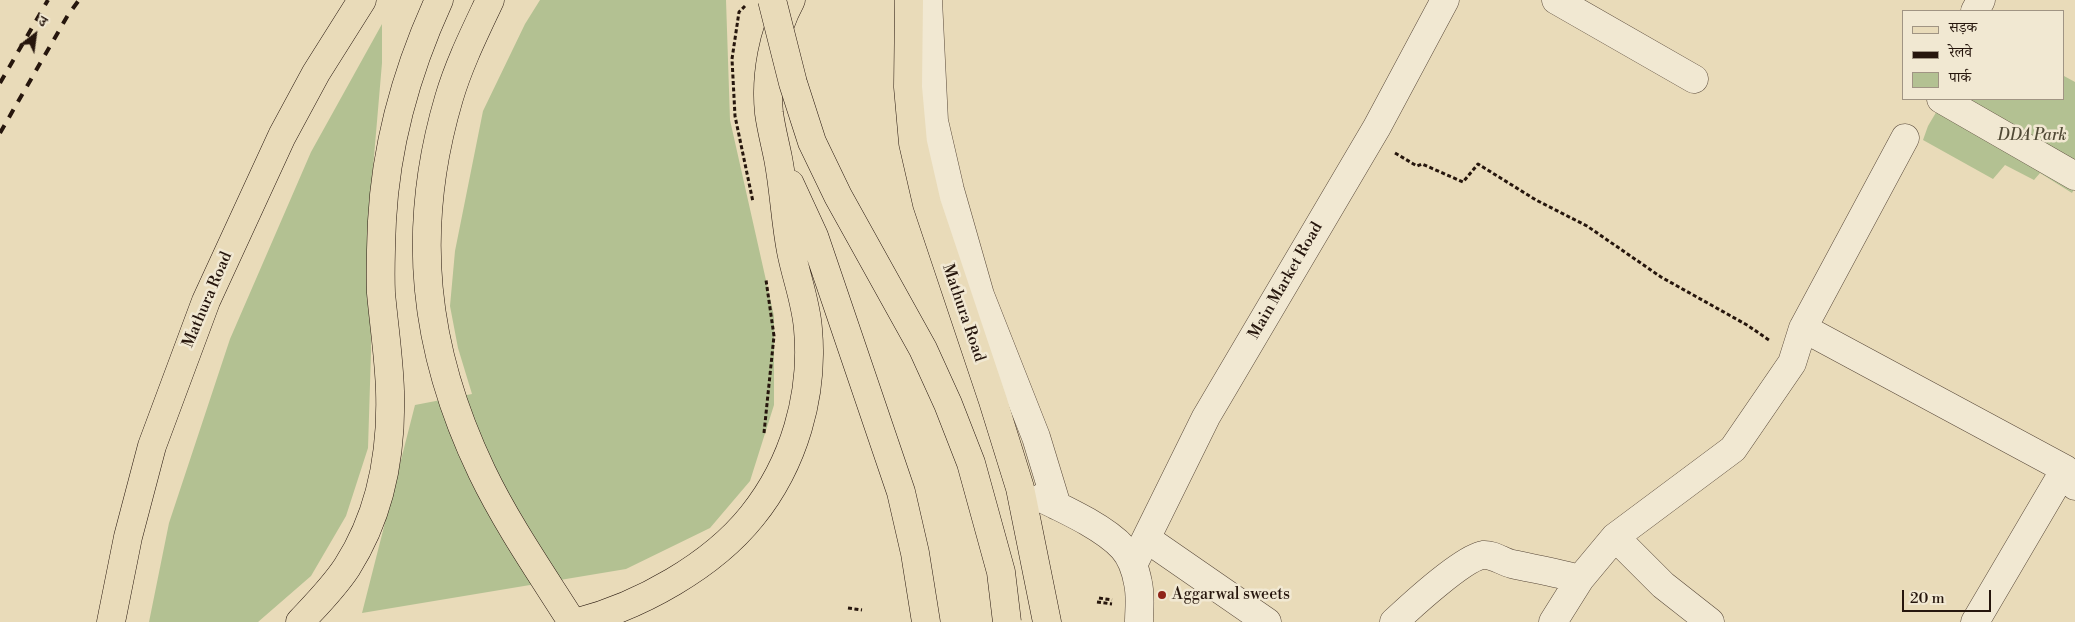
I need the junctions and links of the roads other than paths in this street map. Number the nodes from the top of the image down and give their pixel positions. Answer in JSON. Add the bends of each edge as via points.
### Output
{"nodes":[{"id":1,"x":362,"y":0,"type":"edge"},
{"id":2,"x":439,"y":0,"type":"edge"},
{"id":3,"x":490,"y":0,"type":"edge"},
{"id":4,"x":772,"y":0,"type":"edge"},
{"id":5,"x":792,"y":0,"type":"edge"},
{"id":6,"x":909,"y":0,"type":"edge"},
{"id":7,"x":928,"y":0,"type":"edge"},
{"id":8,"x":1445,"y":0,"type":"edge"},
{"id":9,"x":1556,"y":0,"type":"edge"},
{"id":10,"x":1694,"y":79,"type":"dead end"},
{"id":11,"x":1943,"y":100,"type":"edge"},
{"id":12,"x":1905,"y":138,"type":"dead end"},
{"id":13,"x":778,"y":158,"type":"junction"},
{"id":14,"x":2074,"y":173,"type":"edge"},
{"id":15,"x":1803,"y":328,"type":"junction"},
{"id":16,"x":2070,"y":478,"type":"edge"},
{"id":17,"x":1020,"y":488,"type":"junction"},
{"id":18,"x":1057,"y":506,"type":"junction"},
{"id":19,"x":1614,"y":536,"type":"junction"},
{"id":20,"x":1147,"y":539,"type":"junction"},
{"id":21,"x":1133,"y":565,"type":"junction"},
{"id":22,"x":1580,"y":579,"type":"junction"},
{"id":23,"x":111,"y":622,"type":"edge"},
{"id":24,"x":300,"y":622,"type":"edge"},
{"id":25,"x":572,"y":622,"type":"edge"},
{"id":26,"x":578,"y":622,"type":"edge"},
{"id":27,"x":926,"y":622,"type":"edge"},
{"id":28,"x":1006,"y":622,"type":"edge"},
{"id":29,"x":1047,"y":622,"type":"edge"},
{"id":30,"x":1139,"y":622,"type":"edge"},
{"id":31,"x":1267,"y":622,"type":"edge"},
{"id":32,"x":1394,"y":622,"type":"edge"},
{"id":33,"x":1553,"y":622,"type":"edge"},
{"id":34,"x":1710,"y":622,"type":"edge"},
{"id":35,"x":1975,"y":622,"type":"edge"}],
"edges":[{"from":1,"to":23,"type":"main road","name":"Mathura Road","via":[[316,73],[282,136],[206,302],[152,446],[128,537]]},
{"from":2,"to":24,"type":"main road","via":[[420,42],[398,110],[382,220],[381,291],[390,390],[386,469],[378,501],[347,568]]},
{"from":3,"to":25,"type":"main road","via":[[450,96],[436,150],[428,196],[429,296],[450,394],[466,436],[483,474]]},
{"from":4,"to":28,"type":"main road","bridge":true,"via":[[793,84],[812,142],[838,196],[923,349],[948,404],[970,464],[1001,572]]},
{"from":5,"to":13,"type":"main road","via":[[782,21],[769,76],[769,112]]},
{"from":6,"to":17,"type":"main road","name":"Mathura Road","via":[[908,87],[913,143],[927,204]]},
{"from":7,"to":18,"type":"street","via":[[934,121],[950,190],[980,295],[1036,437]]},
{"from":8,"to":20,"type":"street","name":"Main Market Road","via":[[1370,139],[1206,417]]},
{"from":9,"to":10,"type":"street"},
{"from":11,"to":14,"type":"street"},
{"from":12,"to":15,"type":"street"},
{"from":13,"to":26,"type":"main road","via":[[791,252],[808,328],[809,366],[796,437],[764,502],[715,554],[654,591]]},
{"from":13,"to":27,"type":"main road","via":[[814,236],[898,484],[915,553]]},
{"from":15,"to":16,"type":"street"},
{"from":15,"to":19,"type":"street","via":[[1792,364],[1732,449]]},
{"from":16,"to":35,"type":"street"},
{"from":17,"to":18,"type":"street"},
{"from":17,"to":29,"type":"main road","name":"Mathura Road"},
{"from":18,"to":21,"type":"street","via":[[1112,539],[1124,549]]},
{"from":19,"to":22,"type":"street"},
{"from":19,"to":34,"type":"street","via":[[1663,585]]},
{"from":20,"to":21,"type":"street","name":"Main Market Road"},
{"from":20,"to":31,"type":"street"},
{"from":21,"to":30,"type":"street","via":[[1139,584]]},
{"from":22,"to":32,"type":"street","via":[[1485,555],[1471,560],[1424,593]]},
{"from":22,"to":33,"type":"street"}]}
